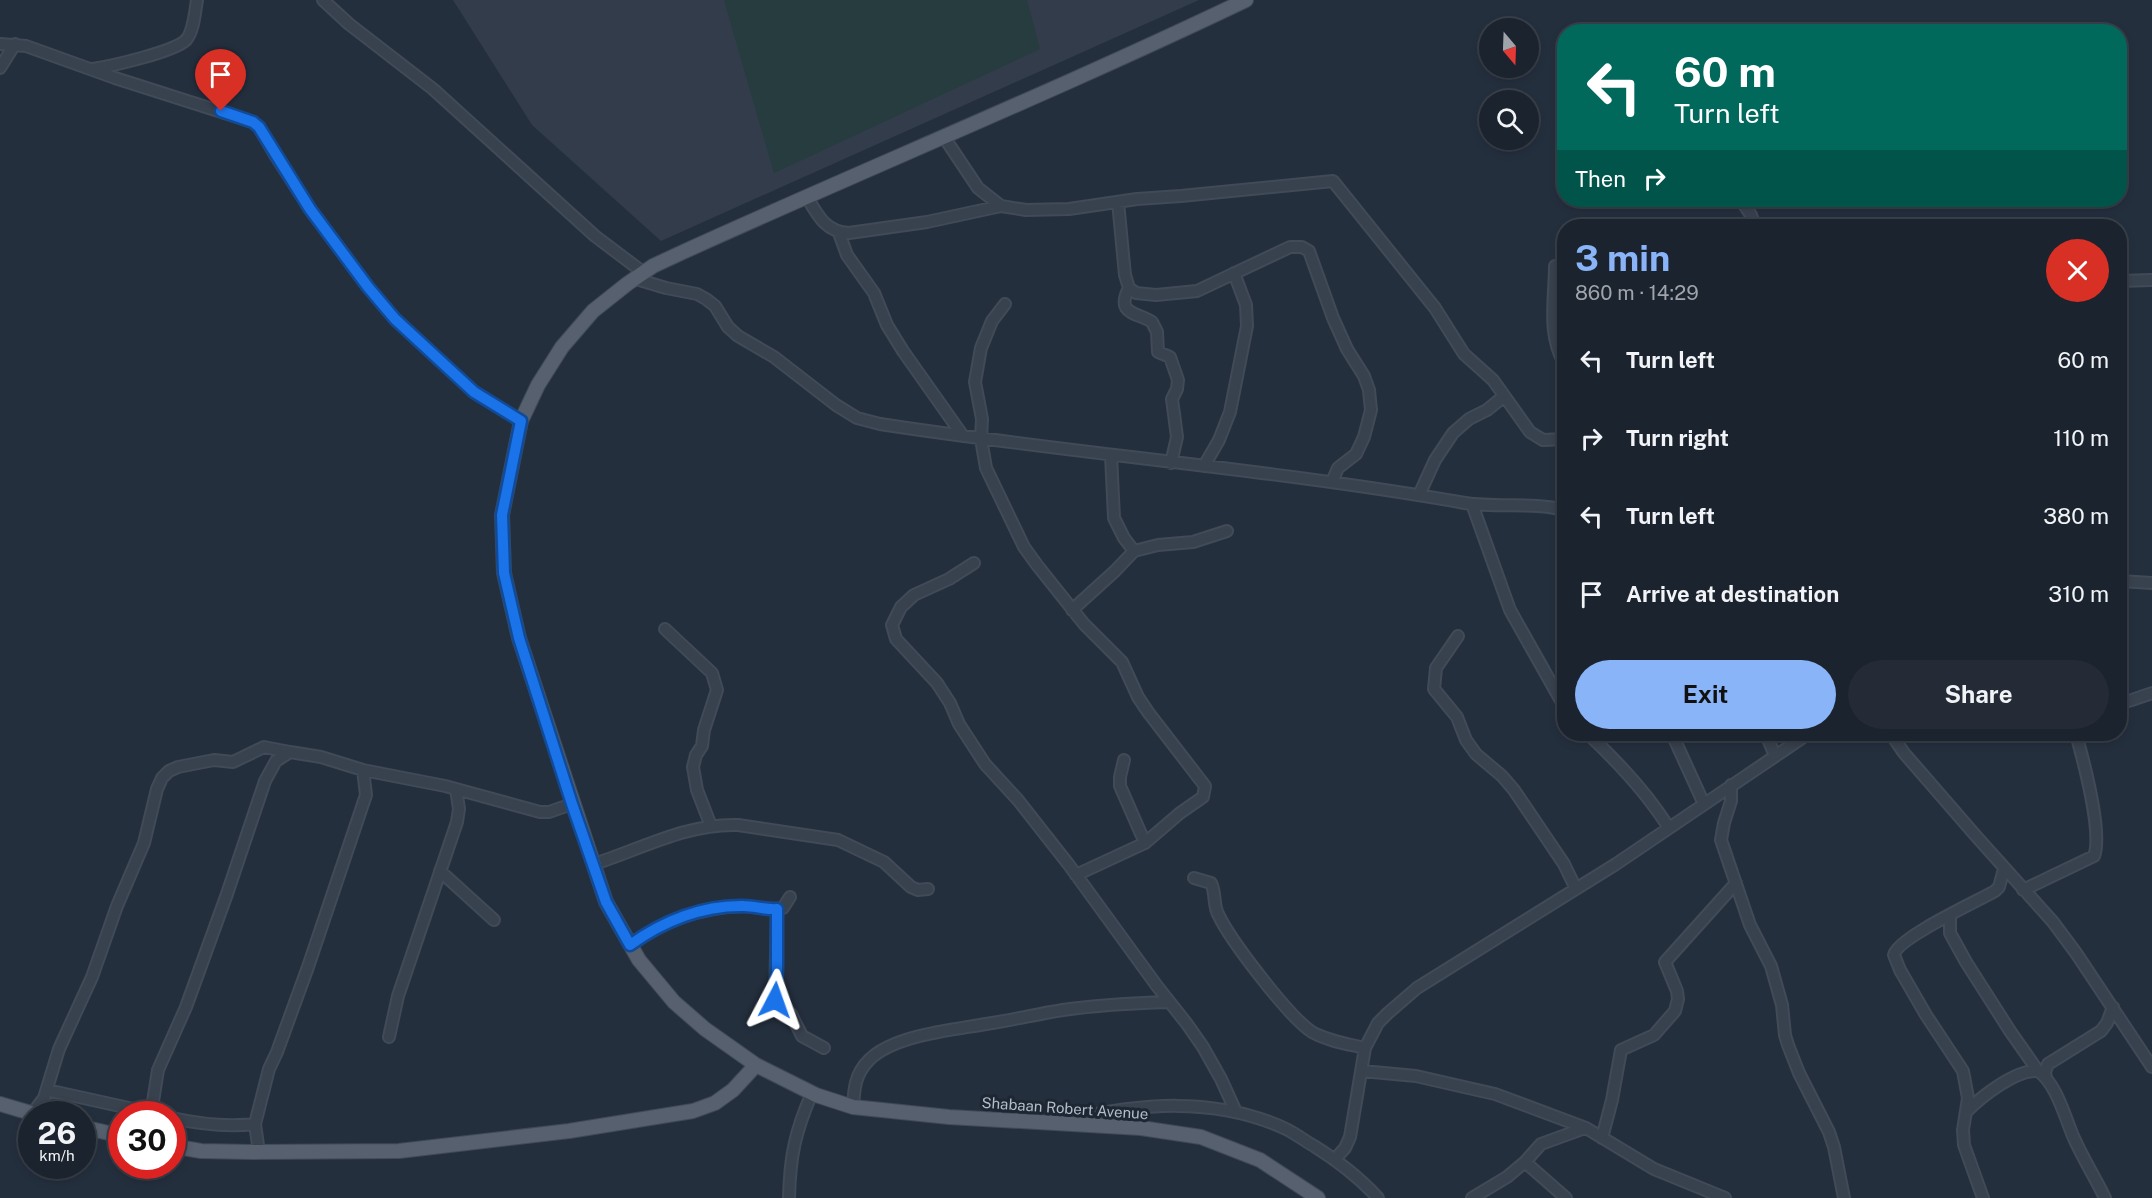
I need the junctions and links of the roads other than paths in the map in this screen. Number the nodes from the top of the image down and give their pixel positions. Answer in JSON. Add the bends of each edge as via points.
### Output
{"nodes":[{"id":1,"x":197,"y":0,"type":"edge"},
{"id":2,"x":323,"y":0,"type":"edge"},
{"id":3,"x":1246,"y":0,"type":"edge"},
{"id":4,"x":0,"y":44,"type":"edge"},
{"id":5,"x":15,"y":44,"type":"junction"},
{"id":6,"x":0,"y":68,"type":"edge"},
{"id":7,"x":93,"y":69,"type":"junction"},
{"id":8,"x":944,"y":137,"type":"junction"},
{"id":9,"x":807,"y":197,"type":"junction"},
{"id":10,"x":1118,"y":202,"type":"junction"},
{"id":11,"x":1001,"y":206,"type":"junction"},
{"id":12,"x":839,"y":233,"type":"junction"},
{"id":13,"x":1555,"y":266,"type":"dead end"},
{"id":14,"x":1234,"y":273,"type":"junction"},
{"id":15,"x":640,"y":276,"type":"junction"},
{"id":16,"x":2152,"y":280,"type":"edge"},
{"id":17,"x":2127,"y":281,"type":"edge"},
{"id":18,"x":1129,"y":288,"type":"junction"},
{"id":19,"x":1005,"y":304,"type":"dead end"},
{"id":20,"x":1557,"y":344,"type":"edge"},
{"id":21,"x":1503,"y":397,"type":"junction"},
{"id":22,"x":521,"y":421,"type":"junction"},
{"id":23,"x":963,"y":436,"type":"junction"},
{"id":24,"x":981,"y":439,"type":"junction"},
{"id":25,"x":1557,"y":439,"type":"edge"},
{"id":26,"x":1111,"y":455,"type":"junction"},
{"id":27,"x":1171,"y":463,"type":"junction"},
{"id":28,"x":1204,"y":466,"type":"junction"},
{"id":29,"x":1332,"y":482,"type":"junction"},
{"id":30,"x":1419,"y":495,"type":"junction"},
{"id":31,"x":1472,"y":504,"type":"junction"},
{"id":32,"x":1557,"y":510,"type":"edge"},
{"id":33,"x":1227,"y":531,"type":"dead end"},
{"id":34,"x":1134,"y":550,"type":"junction"},
{"id":35,"x":974,"y":563,"type":"dead end"},
{"id":36,"x":2127,"y":581,"type":"edge"},
{"id":37,"x":2152,"y":583,"type":"edge"},
{"id":38,"x":1072,"y":610,"type":"junction"},
{"id":39,"x":665,"y":629,"type":"dead end"},
{"id":40,"x":1458,"y":636,"type":"dead end"},
{"id":41,"x":2152,"y":693,"type":"edge"},
{"id":42,"x":1557,"y":694,"type":"edge"},
{"id":43,"x":2127,"y":702,"type":"edge"},
{"id":44,"x":1595,"y":741,"type":"edge"},
{"id":45,"x":1675,"y":741,"type":"edge"},
{"id":46,"x":1769,"y":741,"type":"edge"},
{"id":47,"x":1798,"y":741,"type":"edge"},
{"id":48,"x":1896,"y":741,"type":"edge"},
{"id":49,"x":2078,"y":741,"type":"edge"},
{"id":50,"x":290,"y":752,"type":"junction"},
{"id":51,"x":1775,"y":756,"type":"junction"},
{"id":52,"x":1124,"y":760,"type":"dead end"},
{"id":53,"x":363,"y":770,"type":"junction"},
{"id":54,"x":387,"y":774,"type":"junction"},
{"id":55,"x":1731,"y":785,"type":"junction"},
{"id":56,"x":456,"y":789,"type":"junction"},
{"id":57,"x":366,"y":795,"type":"junction"},
{"id":58,"x":572,"y":804,"type":"junction"},
{"id":59,"x":1704,"y":804,"type":"junction"},
{"id":60,"x":711,"y":826,"type":"junction"},
{"id":61,"x":1669,"y":828,"type":"junction"},
{"id":62,"x":1144,"y":843,"type":"junction"},
{"id":63,"x":594,"y":864,"type":"junction"},
{"id":64,"x":2004,"y":869,"type":"junction"},
{"id":65,"x":440,"y":870,"type":"junction"},
{"id":66,"x":1076,"y":875,"type":"junction"},
{"id":67,"x":1194,"y":878,"type":"dead end"},
{"id":68,"x":1736,"y":883,"type":"junction"},
{"id":69,"x":928,"y":889,"type":"dead end"},
{"id":70,"x":1576,"y":890,"type":"junction"},
{"id":71,"x":2023,"y":890,"type":"junction"},
{"id":72,"x":790,"y":897,"type":"dead end"},
{"id":73,"x":777,"y":909,"type":"junction"},
{"id":74,"x":1950,"y":915,"type":"junction"},
{"id":75,"x":494,"y":920,"type":"dead end"},
{"id":76,"x":630,"y":945,"type":"junction"},
{"id":77,"x":1169,"y":1002,"type":"junction"},
{"id":78,"x":2113,"y":1007,"type":"junction"},
{"id":79,"x":389,"y":1037,"type":"dead end"},
{"id":80,"x":824,"y":1048,"type":"dead end"},
{"id":81,"x":1365,"y":1048,"type":"junction"},
{"id":82,"x":756,"y":1065,"type":"junction"},
{"id":83,"x":2152,"y":1067,"type":"edge"},
{"id":84,"x":1362,"y":1071,"type":"junction"},
{"id":85,"x":2042,"y":1075,"type":"junction"},
{"id":86,"x":47,"y":1090,"type":"junction"},
{"id":87,"x":812,"y":1093,"type":"junction"},
{"id":88,"x":42,"y":1101,"type":"edge"},
{"id":89,"x":155,"y":1101,"type":"edge"},
{"id":90,"x":0,"y":1104,"type":"edge"},
{"id":91,"x":108,"y":1104,"type":"edge"},
{"id":92,"x":853,"y":1107,"type":"junction"},
{"id":93,"x":18,"y":1109,"type":"edge"},
{"id":94,"x":1236,"y":1112,"type":"junction"},
{"id":95,"x":1966,"y":1112,"type":"junction"},
{"id":96,"x":186,"y":1120,"type":"edge"},
{"id":97,"x":1060,"y":1122,"type":"junction"},
{"id":98,"x":255,"y":1124,"type":"junction"},
{"id":99,"x":1586,"y":1128,"type":"junction"},
{"id":100,"x":1602,"y":1138,"type":"junction"},
{"id":101,"x":186,"y":1148,"type":"edge"},
{"id":102,"x":259,"y":1152,"type":"junction"},
{"id":103,"x":1335,"y":1159,"type":"junction"},
{"id":104,"x":1525,"y":1162,"type":"junction"},
{"id":105,"x":789,"y":1198,"type":"edge"},
{"id":106,"x":1318,"y":1198,"type":"edge"},
{"id":107,"x":1378,"y":1198,"type":"edge"},
{"id":108,"x":1472,"y":1198,"type":"edge"},
{"id":109,"x":1566,"y":1198,"type":"edge"},
{"id":110,"x":1725,"y":1198,"type":"edge"},
{"id":111,"x":1844,"y":1198,"type":"edge"},
{"id":112,"x":1983,"y":1198,"type":"edge"},
{"id":113,"x":2105,"y":1198,"type":"edge"}],
"edges":[{"from":1,"to":7,"type":"street","via":[[188,39]]},
{"from":2,"to":15,"type":"street","via":[[434,89]]},
{"from":3,"to":8,"type":"main road","name":"Shabaan Robert Avenue"},
{"from":4,"to":5,"type":"street"},
{"from":5,"to":6,"type":"street"},
{"from":5,"to":7,"type":"street"},
{"from":7,"to":22,"type":"street","via":[[253,122],[310,209],[395,319],[474,392]]},
{"from":8,"to":9,"type":"main road","name":"Shabaan Robert Avenue"},
{"from":8,"to":11,"type":"street","via":[[978,188]]},
{"from":9,"to":12,"type":"street","via":[[824,223]]},
{"from":9,"to":15,"type":"main road","name":"Shabaan Robert Avenue","via":[[683,252]]},
{"from":10,"to":11,"type":"street","via":[[1054,210]]},
{"from":10,"to":18,"type":"street"},
{"from":10,"to":21,"type":"street","via":[[1333,180],[1435,308],[1464,354],[1493,380]]},
{"from":11,"to":12,"type":"street","via":[[927,222]]},
{"from":12,"to":23,"type":"street","via":[[847,255],[874,293],[887,325]]},
{"from":13,"to":20,"type":"street","via":[[1552,305]]},
{"from":14,"to":18,"type":"street","via":[[1188,292],[1146,295]]},
{"from":14,"to":28,"type":"street","via":[[1246,305],[1248,326],[1230,412]]},
{"from":14,"to":29,"type":"street","via":[[1290,247],[1309,251],[1315,262],[1333,318],[1364,376],[1371,410],[1356,454],[1338,468]]},
{"from":15,"to":22,"type":"main road","name":"Shabaan Robert Avenue","via":[[593,311],[562,347]]},
{"from":15,"to":23,"type":"street","via":[[706,299],[738,336],[762,348],[857,418]]},
{"from":16,"to":17,"type":"street"},
{"from":18,"to":27,"type":"street","via":[[1125,307],[1152,322],[1158,351],[1171,358],[1178,380],[1171,403],[1177,437]]},
{"from":19,"to":24,"type":"street","via":[[992,321],[976,370]]},
{"from":21,"to":25,"type":"street","via":[[1537,438]]},
{"from":21,"to":30,"type":"street","via":[[1453,433],[1434,460]]},
{"from":22,"to":58,"type":"main road","name":"Shabaan Robert Avenue","via":[[502,515],[504,573],[519,638]]},
{"from":23,"to":24,"type":"street"},
{"from":24,"to":26,"type":"street"},
{"from":24,"to":38,"type":"street","via":[[986,468],[1024,547]]},
{"from":26,"to":27,"type":"street"},
{"from":26,"to":34,"type":"street","via":[[1114,518]]},
{"from":27,"to":28,"type":"street"},
{"from":28,"to":29,"type":"street"},
{"from":29,"to":30,"type":"street"},
{"from":30,"to":31,"type":"street"},
{"from":31,"to":32,"type":"street"},
{"from":31,"to":42,"type":"street","via":[[1510,610]]},
{"from":33,"to":34,"type":"street","via":[[1193,542]]},
{"from":34,"to":38,"type":"street"},
{"from":35,"to":66,"type":"street","via":[[914,596],[901,607],[893,631],[937,683],[985,764]]},
{"from":36,"to":37,"type":"street"},
{"from":38,"to":62,"type":"street","via":[[1122,662],[1148,712],[1205,786],[1203,798]]},
{"from":39,"to":60,"type":"street","via":[[712,673],[715,681],[717,690],[693,767]]},
{"from":40,"to":70,"type":"street","via":[[1436,668],[1434,689],[1457,717],[1476,754],[1502,776],[1525,805],[1564,864]]},
{"from":41,"to":43,"type":"street"},
{"from":44,"to":61,"type":"street","via":[[1628,774]]},
{"from":45,"to":59,"type":"street"},
{"from":46,"to":51,"type":"street"},
{"from":47,"to":51,"type":"street"},
{"from":48,"to":64,"type":"street"},
{"from":49,"to":71,"type":"street","via":[[2097,849],[2094,856]]},
{"from":50,"to":53,"type":"street"},
{"from":50,"to":86,"type":"street","via":[[264,747],[233,762],[214,760],[178,767],[162,778],[144,843],[92,977],[59,1049]]},
{"from":50,"to":89,"type":"street","via":[[276,761],[265,781],[186,1007],[158,1070]]},
{"from":51,"to":55,"type":"street"},
{"from":52,"to":62,"type":"street","via":[[1120,786]]},
{"from":53,"to":54,"type":"street"},
{"from":53,"to":57,"type":"street"},
{"from":54,"to":56,"type":"street"},
{"from":54,"to":57,"type":"street"},
{"from":55,"to":59,"type":"street"},
{"from":55,"to":68,"type":"street","via":[[1731,801],[1721,835]]},
{"from":56,"to":58,"type":"street","via":[[540,812]]},
{"from":56,"to":65,"type":"street","via":[[458,822]]},
{"from":57,"to":98,"type":"street","via":[[269,1069]]},
{"from":58,"to":63,"type":"main road","name":"Shabaan Robert Avenue"},
{"from":59,"to":61,"type":"street"},
{"from":60,"to":63,"type":"street"},
{"from":60,"to":69,"type":"street","via":[[738,825],[838,840],[884,862],[911,887]]},
{"from":61,"to":70,"type":"street"},
{"from":62,"to":66,"type":"street"},
{"from":63,"to":76,"type":"main road","name":"Shabaan Robert Avenue","via":[[606,902]]},
{"from":64,"to":71,"type":"street"},
{"from":64,"to":74,"type":"street","via":[[1995,891]]},
{"from":65,"to":75,"type":"street"},
{"from":65,"to":79,"type":"street","via":[[398,996]]},
{"from":66,"to":77,"type":"street"},
{"from":67,"to":81,"type":"street","via":[[1211,883],[1216,909],[1229,934],[1302,1023],[1331,1040]]},
{"from":68,"to":100,"type":"street","via":[[1665,962],[1677,991],[1677,1006],[1654,1035],[1621,1050]]},
{"from":68,"to":111,"type":"street","via":[[1750,925],[1771,966],[1788,1044],[1832,1140]]},
{"from":70,"to":81,"type":"street","via":[[1417,988],[1378,1023]]},
{"from":71,"to":78,"type":"street","via":[[2053,922]]},
{"from":72,"to":73,"type":"street","via":[[783,908]]},
{"from":73,"to":76,"type":"street","via":[[744,906],[702,911],[674,920]]},
{"from":73,"to":80,"type":"street","via":[[776,1006],[791,1014],[802,1036]]},
{"from":74,"to":85,"type":"street","via":[[1950,933],[1966,962]]},
{"from":74,"to":95,"type":"street","via":[[1919,932],[1894,955],[1962,1071],[1968,1098]]},
{"from":76,"to":82,"type":"main road","name":"Shabaan Robert Avenue","via":[[690,1017]]},
{"from":77,"to":92,"type":"street","via":[[1063,1010],[924,1035],[870,1058],[854,1086]]},
{"from":77,"to":94,"type":"street","via":[[1203,1047]]},
{"from":78,"to":83,"type":"street"},
{"from":78,"to":85,"type":"street","via":[[2101,1031],[2048,1064]]},
{"from":81,"to":84,"type":"street"},
{"from":82,"to":87,"type":"main road","name":"Shabaan Robert Avenue"},
{"from":82,"to":102,"type":"main road","via":[[733,1090],[715,1103],[693,1111],[569,1131],[399,1151]]},
{"from":84,"to":99,"type":"street","via":[[1416,1076],[1477,1089]]},
{"from":84,"to":103,"type":"street","via":[[1350,1137]]},
{"from":85,"to":95,"type":"street","via":[[2025,1072],[1984,1096]]},
{"from":85,"to":113,"type":"street","via":[[2063,1108]]},
{"from":86,"to":88,"type":"street"},
{"from":86,"to":91,"type":"street"},
{"from":87,"to":92,"type":"main road","name":"Shabaan Robert Avenue"},
{"from":87,"to":105,"type":"street","via":[[798,1124],[789,1164]]},
{"from":90,"to":93,"type":"main road"},
{"from":92,"to":97,"type":"main road","name":"Shabaan Robert Avenue","via":[[949,1117]]},
{"from":94,"to":97,"type":"street","via":[[1171,1105],[1100,1112]]},
{"from":94,"to":103,"type":"street","via":[[1287,1129]]},
{"from":95,"to":112,"type":"street","via":[[1964,1145]]},
{"from":96,"to":98,"type":"street"},
{"from":97,"to":106,"type":"main road","name":"Shabaan Robert Avenue","via":[[1200,1137],[1260,1160]]},
{"from":98,"to":102,"type":"street"},
{"from":99,"to":100,"type":"street"},
{"from":99,"to":104,"type":"street","via":[[1541,1144]]},
{"from":100,"to":110,"type":"street","via":[[1654,1168]]},
{"from":101,"to":102,"type":"main road"},
{"from":103,"to":107,"type":"street"},
{"from":104,"to":108,"type":"street"},
{"from":104,"to":109,"type":"street"}]}
